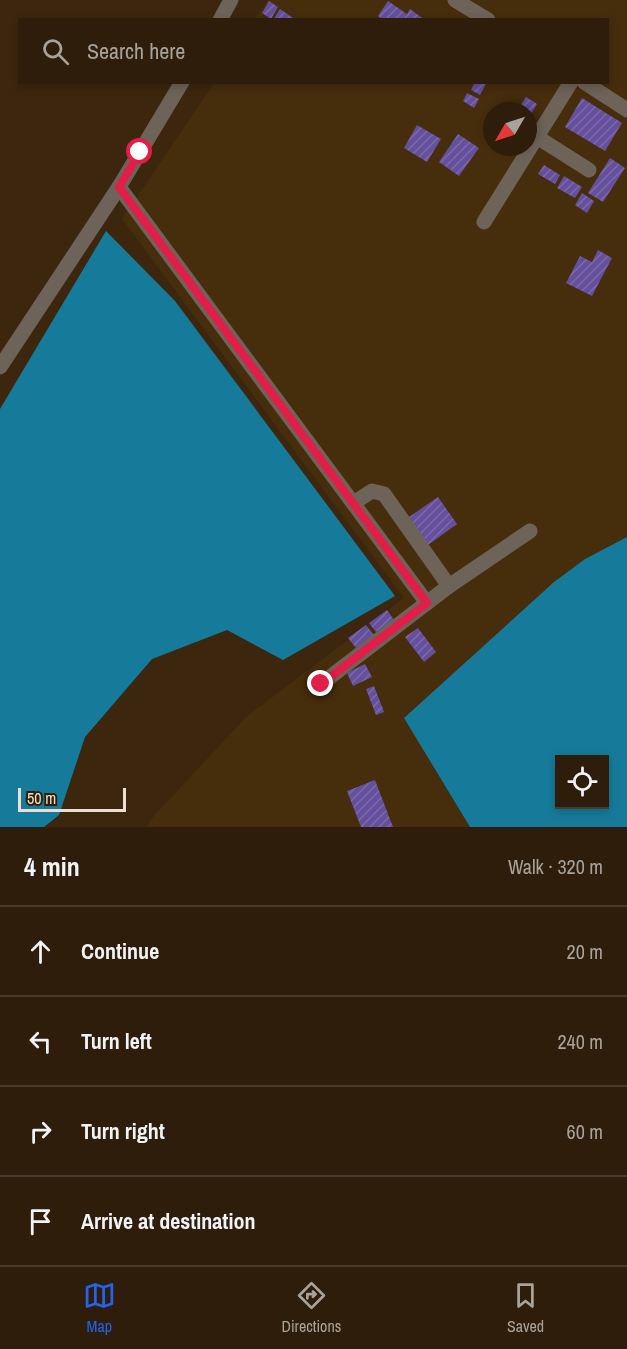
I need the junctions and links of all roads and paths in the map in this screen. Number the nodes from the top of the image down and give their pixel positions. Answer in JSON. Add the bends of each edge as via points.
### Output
{"nodes":[{"id":1,"x":231,"y":0,"type":"edge"},
{"id":2,"x":455,"y":0,"type":"edge"},
{"id":3,"x":481,"y":11,"type":"edge"},
{"id":4,"x":220,"y":18,"type":"edge"},
{"id":5,"x":181,"y":84,"type":"edge"},
{"id":6,"x":570,"y":84,"type":"edge"},
{"id":7,"x":587,"y":84,"type":"edge"},
{"id":8,"x":627,"y":110,"type":"edge"},
{"id":9,"x":537,"y":137,"type":"joint"},
{"id":10,"x":525,"y":156,"type":"edge"},
{"id":11,"x":589,"y":170,"type":"dead end"},
{"id":12,"x":119,"y":187,"type":"junction"},
{"id":13,"x":484,"y":222,"type":"dead end"},
{"id":14,"x":0,"y":367,"type":"edge"},
{"id":15,"x":355,"y":502,"type":"junction"},
{"id":16,"x":530,"y":531,"type":"dead end"},
{"id":17,"x":449,"y":586,"type":"junction"},
{"id":18,"x":427,"y":603,"type":"junction"},
{"id":19,"x":321,"y":684,"type":"dead end"}],
"edges":[{"from":1,"to":4,"type":"lane"},
{"from":2,"to":3,"type":"lane"},
{"from":5,"to":12,"type":"lane"},
{"from":6,"to":9,"type":"lane"},
{"from":7,"to":8,"type":"lane"},
{"from":9,"to":11,"type":"lane"},
{"from":10,"to":13,"type":"lane"},
{"from":12,"to":14,"type":"lane"},
{"from":12,"to":15,"type":"lane"},
{"from":15,"to":17,"type":"lane","via":[[372,491],[384,494]]},
{"from":15,"to":18,"type":"lane"},
{"from":16,"to":17,"type":"lane"},
{"from":17,"to":18,"type":"lane"},
{"from":18,"to":19,"type":"lane"}]}
